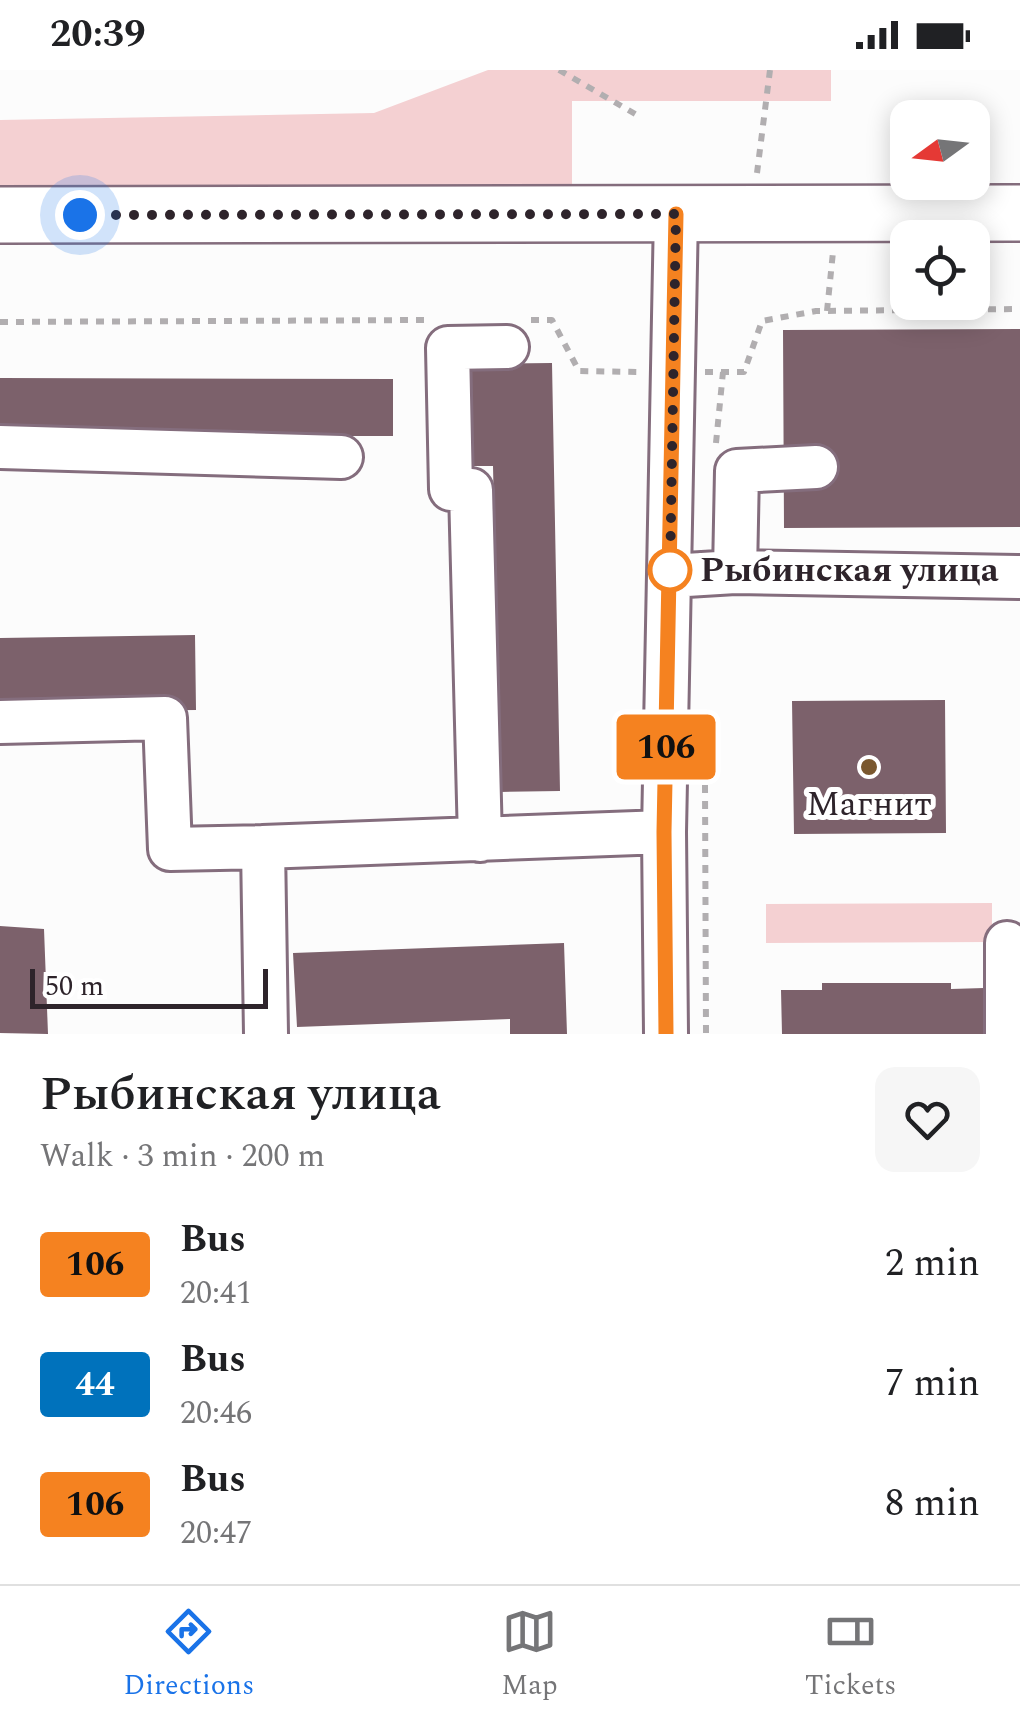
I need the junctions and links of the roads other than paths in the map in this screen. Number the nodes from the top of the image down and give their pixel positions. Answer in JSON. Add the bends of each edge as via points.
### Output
{"nodes":[{"id":1,"x":1020,"y":213,"type":"edge"},
{"id":2,"x":676,"y":214,"type":"junction"},
{"id":3,"x":0,"y":215,"type":"edge"},
{"id":4,"x":512,"y":334,"type":"road end"},
{"id":5,"x":0,"y":447,"type":"edge"},
{"id":6,"x":342,"y":457,"type":"dead end"},
{"id":7,"x":816,"y":468,"type":"dead end"},
{"id":8,"x":734,"y":572,"type":"junction"},
{"id":9,"x":670,"y":576,"type":"junction"},
{"id":10,"x":1020,"y":577,"type":"edge"},
{"id":11,"x":0,"y":722,"type":"edge"},
{"id":12,"x":664,"y":832,"type":"junction"},
{"id":13,"x":480,"y":840,"type":"junction"},
{"id":14,"x":263,"y":847,"type":"junction"},
{"id":15,"x":1007,"y":943,"type":"dead end"},
{"id":16,"x":266,"y":1034,"type":"edge"},
{"id":17,"x":666,"y":1034,"type":"edge"},
{"id":18,"x":1008,"y":1034,"type":"edge"}],
"edges":[{"from":1,"to":2,"type":"main road"},
{"from":2,"to":3,"type":"main road"},
{"from":2,"to":9,"type":"street"},
{"from":4,"to":13,"type":"street","via":[[448,348],[451,488],[472,490]]},
{"from":5,"to":6,"type":"street"},
{"from":7,"to":8,"type":"street","via":[[737,471]]},
{"from":8,"to":9,"type":"street"},
{"from":8,"to":10,"type":"street"},
{"from":9,"to":12,"type":"street"},
{"from":11,"to":14,"type":"street","via":[[165,718],[170,849]]},
{"from":12,"to":13,"type":"street"},
{"from":12,"to":17,"type":"street"},
{"from":13,"to":14,"type":"street"},
{"from":14,"to":16,"type":"street"},
{"from":15,"to":18,"type":"street"}]}
